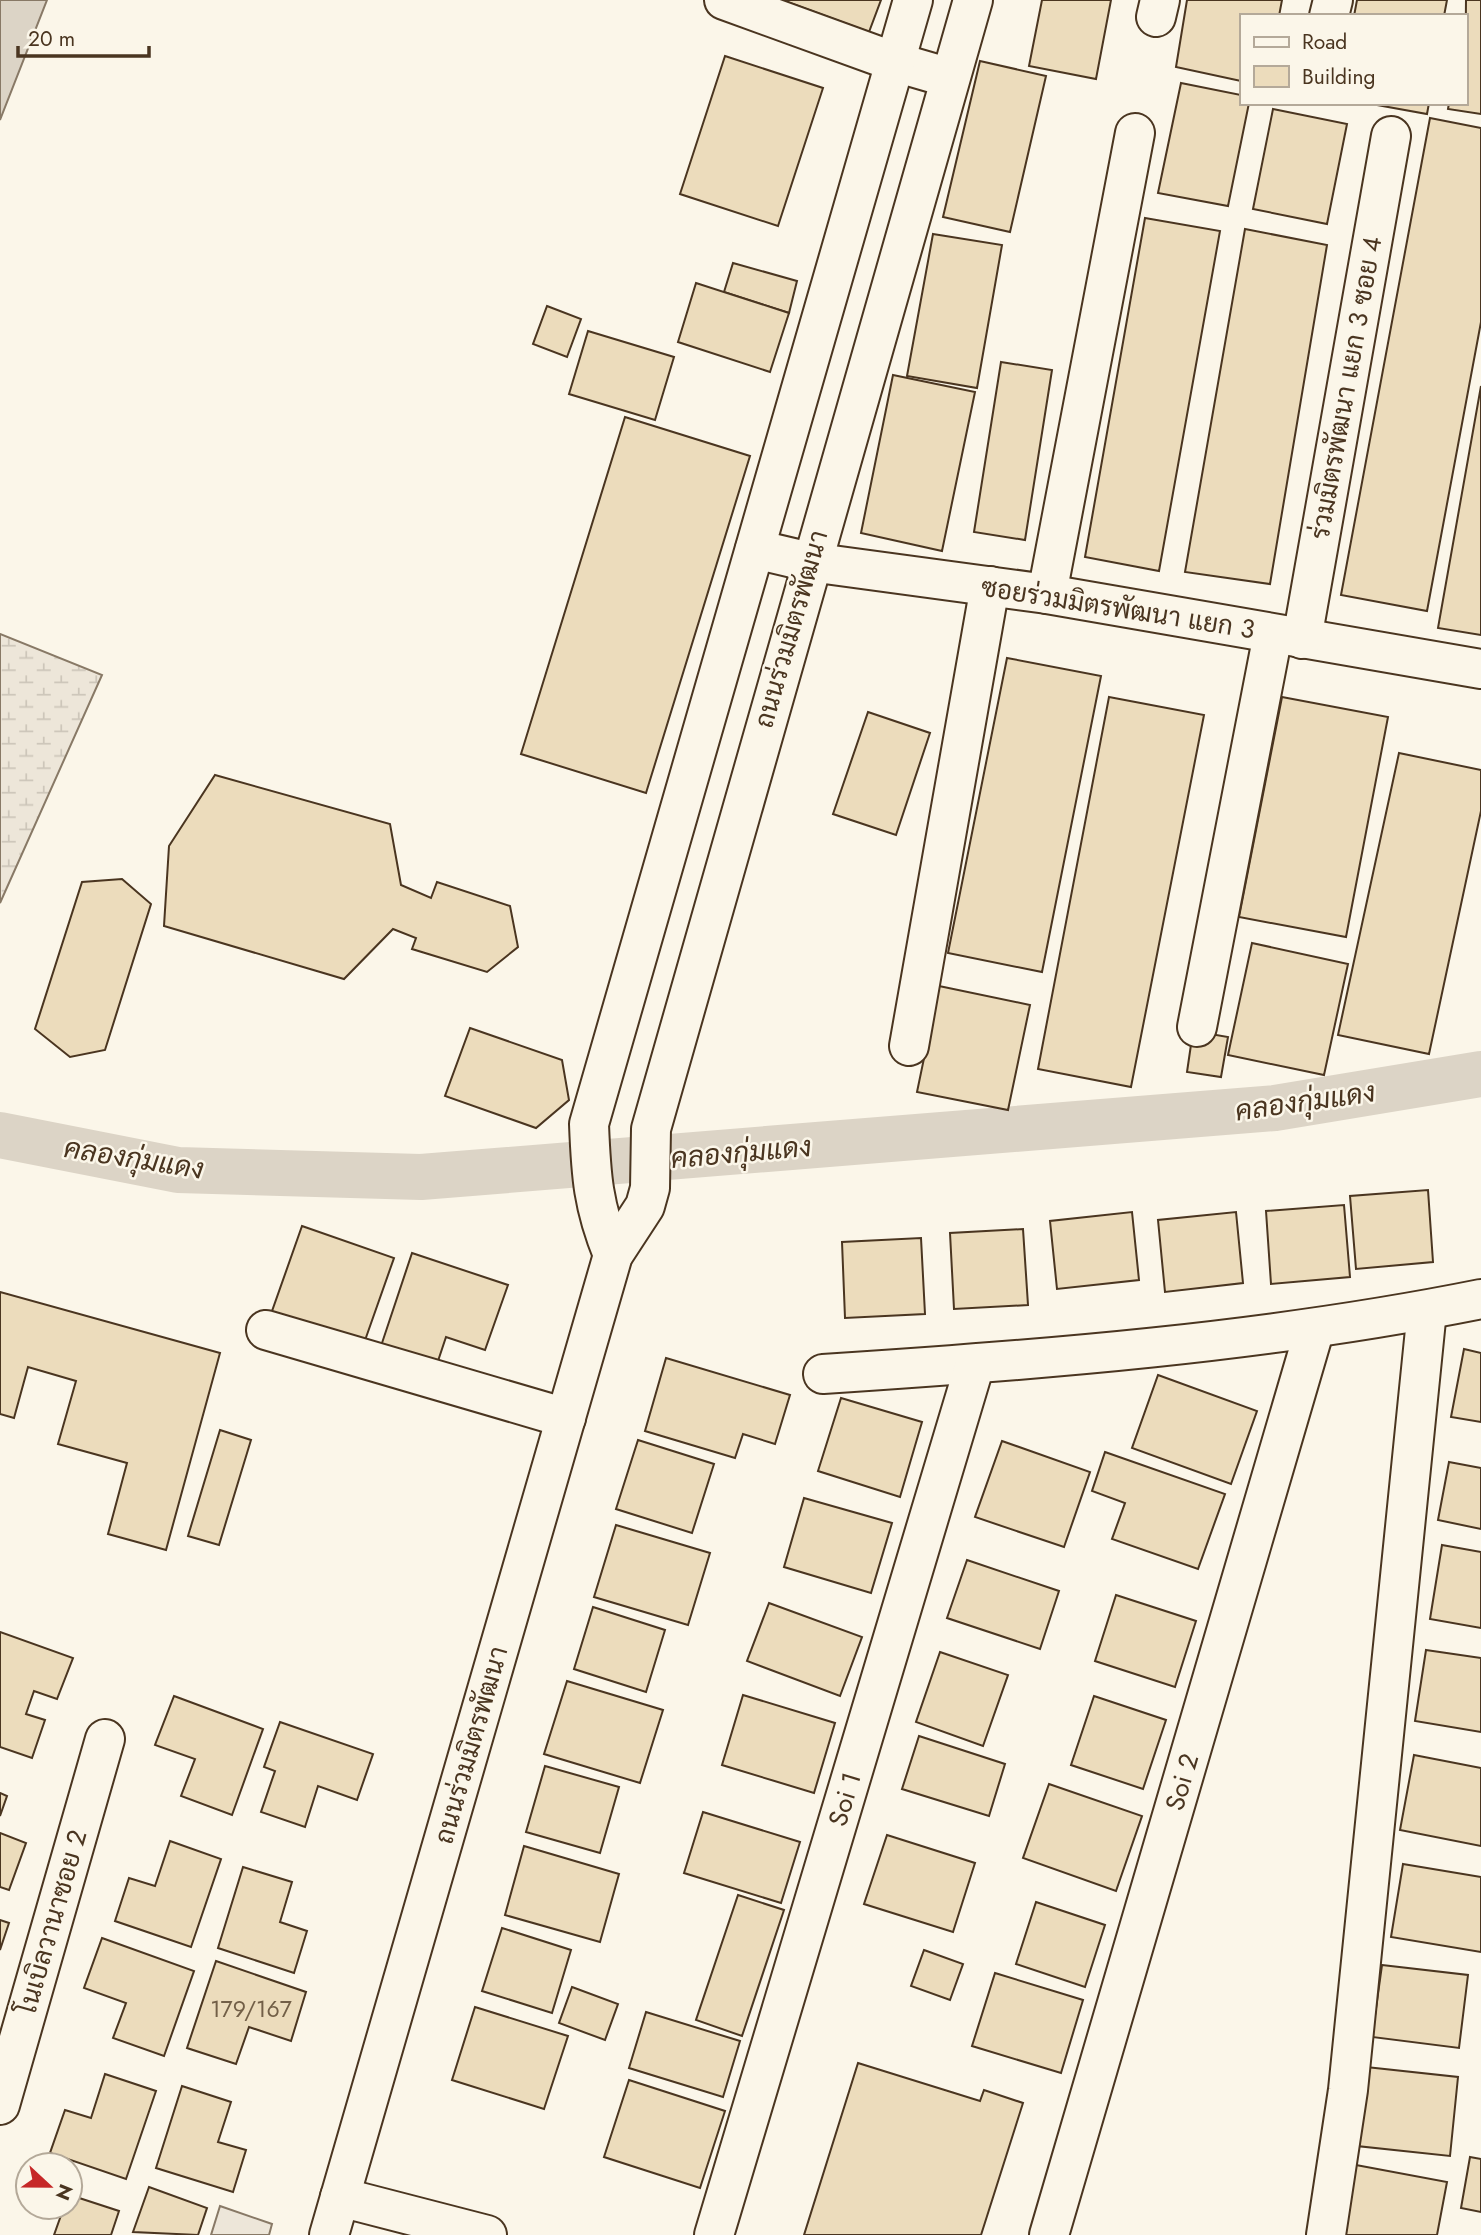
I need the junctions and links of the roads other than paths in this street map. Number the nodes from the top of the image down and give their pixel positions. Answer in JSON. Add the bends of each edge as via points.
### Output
{"nodes":[{"id":1,"x":724,"y":0,"type":"edge"},
{"id":2,"x":914,"y":0,"type":"edge"},
{"id":3,"x":973,"y":0,"type":"edge"},
{"id":4,"x":895,"y":62,"type":"junction"},
{"id":5,"x":950,"y":78,"type":"junction"},
{"id":6,"x":1135,"y":133,"type":"dead end"},
{"id":7,"x":1391,"y":136,"type":"dead end"},
{"id":8,"x":755,"y":549,"type":"junction"},
{"id":9,"x":810,"y":562,"type":"junction"},
{"id":10,"x":990,"y":586,"type":"junction"},
{"id":11,"x":1047,"y":594,"type":"junction"},
{"id":12,"x":1288,"y":636,"type":"junction"},
{"id":13,"x":1481,"y":669,"type":"edge"},
{"id":14,"x":1197,"y":1027,"type":"dead end"},
{"id":15,"x":909,"y":1046,"type":"dead end"},
{"id":16,"x":613,"y":1255,"type":"junction"},
{"id":17,"x":1481,"y":1299,"type":"edge"},
{"id":18,"x":1427,"y":1310,"type":"junction"},
{"id":19,"x":1315,"y":1328,"type":"junction"},
{"id":20,"x":266,"y":1329,"type":"dead end"},
{"id":21,"x":975,"y":1364,"type":"junction"},
{"id":22,"x":823,"y":1374,"type":"dead end"},
{"id":23,"x":566,"y":1418,"type":"junction"},
{"id":24,"x":105,"y":1738,"type":"dead end"},
{"id":25,"x":0,"y":2105,"type":"edge"},
{"id":26,"x":340,"y":2197,"type":"junction"},
{"id":27,"x":329,"y":2235,"type":"edge"},
{"id":28,"x":488,"y":2235,"type":"edge"},
{"id":29,"x":714,"y":2235,"type":"edge"},
{"id":30,"x":1049,"y":2235,"type":"edge"},
{"id":31,"x":1326,"y":2235,"type":"edge"}],
"edges":[{"from":1,"to":4,"type":"street"},
{"from":2,"to":4,"type":"street"},
{"from":3,"to":5,"type":"street","name":"ถนนร่วมมิตรพัฒนา"},
{"from":4,"to":5,"type":"street"},
{"from":4,"to":8,"type":"street"},
{"from":5,"to":9,"type":"street","name":"ถนนร่วมมิตรพัฒนา"},
{"from":6,"to":11,"type":"street"},
{"from":7,"to":12,"type":"street","name":"ร่วมมิตรพัฒนา แยก 3 ซอย 4"},
{"from":8,"to":9,"type":"street","name":"ซอยร่วมมิตรพัฒนา แยก 3"},
{"from":8,"to":16,"type":"street","via":[[589,1124],[591,1187]]},
{"from":9,"to":10,"type":"street","name":"ซอยร่วมมิตรพัฒนา แยก 3"},
{"from":9,"to":16,"type":"street","name":"ถนนร่วมมิตรพัฒนา","via":[[651,1129],[650,1188],[645,1206]]},
{"from":10,"to":11,"type":"street","name":"ซอยร่วมมิตรพัฒนา แยก 3"},
{"from":10,"to":15,"type":"street"},
{"from":11,"to":12,"type":"street","name":"ซอยร่วมมิตรพัฒนา แยก 3"},
{"from":12,"to":13,"type":"street","name":"ซอยร่วมมิตรพัฒนา แยก 3"},
{"from":12,"to":14,"type":"street","name":"ร่วมมิตรพัฒนา แยก 3 ซอย 4"},
{"from":16,"to":23,"type":"street","name":"ถนนร่วมมิตรพัฒนา"},
{"from":17,"to":18,"type":"street"},
{"from":18,"to":19,"type":"street"},
{"from":18,"to":31,"type":"street","via":[[1348,2090]]},
{"from":19,"to":21,"type":"street"},
{"from":19,"to":30,"type":"street","name":"Soi 2"},
{"from":20,"to":23,"type":"street"},
{"from":21,"to":22,"type":"street"},
{"from":21,"to":29,"type":"street","name":"Soi 1"},
{"from":23,"to":26,"type":"street","name":"ถนนร่วมมิตรพัฒนา"},
{"from":24,"to":25,"type":"street","name":"โนเบิลวานาซอย 2"},
{"from":26,"to":27,"type":"street","name":"ถนนร่วมมิตรพัฒนา"},
{"from":26,"to":28,"type":"street"}]}
